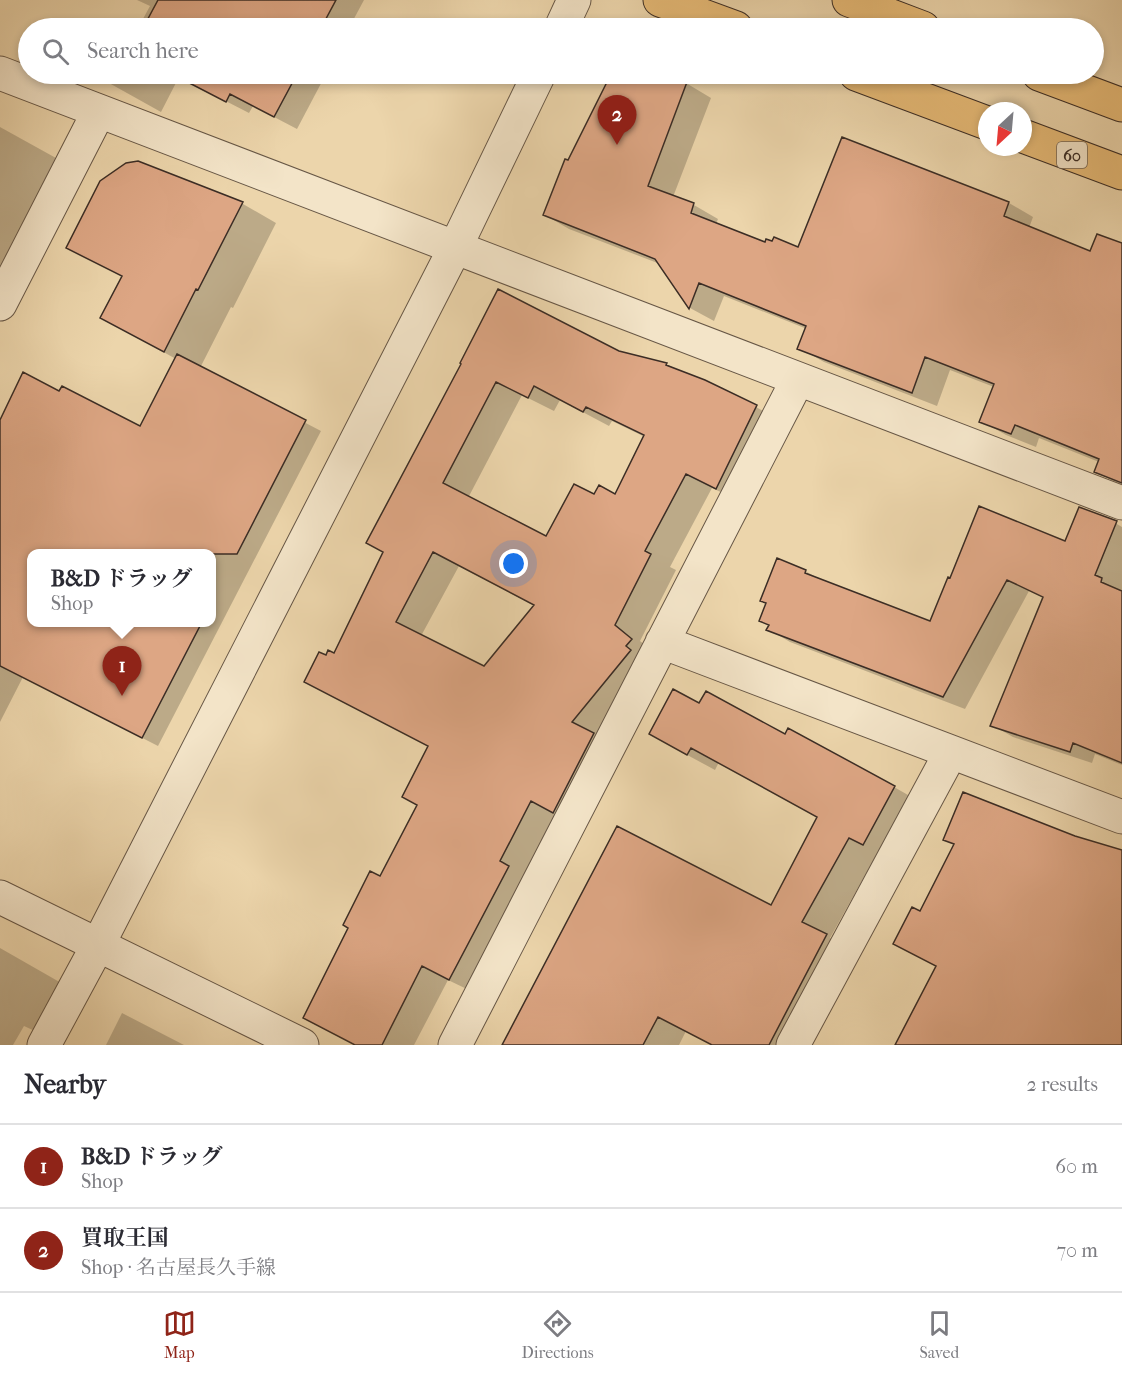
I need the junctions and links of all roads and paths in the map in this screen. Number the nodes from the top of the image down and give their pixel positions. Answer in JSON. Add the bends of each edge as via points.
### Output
{"nodes":[{"id":1,"x":574,"y":0,"type":"edge"},
{"id":2,"x":660,"y":0,"type":"edge"},
{"id":3,"x":849,"y":0,"type":"edge"},
{"id":4,"x":566,"y":18,"type":"edge"},
{"id":5,"x":709,"y":18,"type":"edge"},
{"id":6,"x":897,"y":18,"type":"edge"},
{"id":7,"x":0,"y":74,"type":"edge"},
{"id":8,"x":18,"y":81,"type":"edge"},
{"id":9,"x":27,"y":84,"type":"edge"},
{"id":10,"x":534,"y":84,"type":"edge"},
{"id":11,"x":883,"y":84,"type":"edge"},
{"id":12,"x":1066,"y":84,"type":"edge"},
{"id":13,"x":1122,"y":105,"type":"edge"},
{"id":14,"x":99,"y":111,"type":"junction"},
{"id":15,"x":978,"y":120,"type":"edge"},
{"id":16,"x":1032,"y":139,"type":"edge"},
{"id":17,"x":1122,"y":173,"type":"edge"},
{"id":18,"x":455,"y":248,"type":"junction"},
{"id":19,"x":0,"y":304,"type":"edge"},
{"id":20,"x":798,"y":379,"type":"junction"},
{"id":21,"x":1122,"y":503,"type":"edge"},
{"id":22,"x":662,"y":642,"type":"junction"},
{"id":23,"x":951,"y":752,"type":"junction"},
{"id":24,"x":1122,"y":817,"type":"edge"},
{"id":25,"x":0,"y":897,"type":"edge"},
{"id":26,"x":98,"y":945,"type":"junction"},
{"id":27,"x":44,"y":1045,"type":"edge"},
{"id":28,"x":302,"y":1045,"type":"edge"},
{"id":29,"x":455,"y":1045,"type":"edge"},
{"id":30,"x":793,"y":1045,"type":"edge"}],
"edges":[{"from":1,"to":4,"type":"street"},
{"from":2,"to":5,"type":"main road"},
{"from":3,"to":6,"type":"main road"},
{"from":7,"to":8,"type":"street"},
{"from":9,"to":14,"type":"street"},
{"from":10,"to":18,"type":"street"},
{"from":11,"to":15,"type":"main road"},
{"from":12,"to":13,"type":"main road"},
{"from":14,"to":18,"type":"street"},
{"from":14,"to":19,"type":"street"},
{"from":16,"to":17,"type":"main road","number":"60"},
{"from":18,"to":20,"type":"street"},
{"from":18,"to":26,"type":"street"},
{"from":20,"to":21,"type":"street"},
{"from":20,"to":22,"type":"street"},
{"from":22,"to":23,"type":"street"},
{"from":22,"to":29,"type":"street"},
{"from":23,"to":24,"type":"street"},
{"from":23,"to":30,"type":"street"},
{"from":25,"to":26,"type":"street"},
{"from":26,"to":27,"type":"street"},
{"from":26,"to":28,"type":"street"}]}
